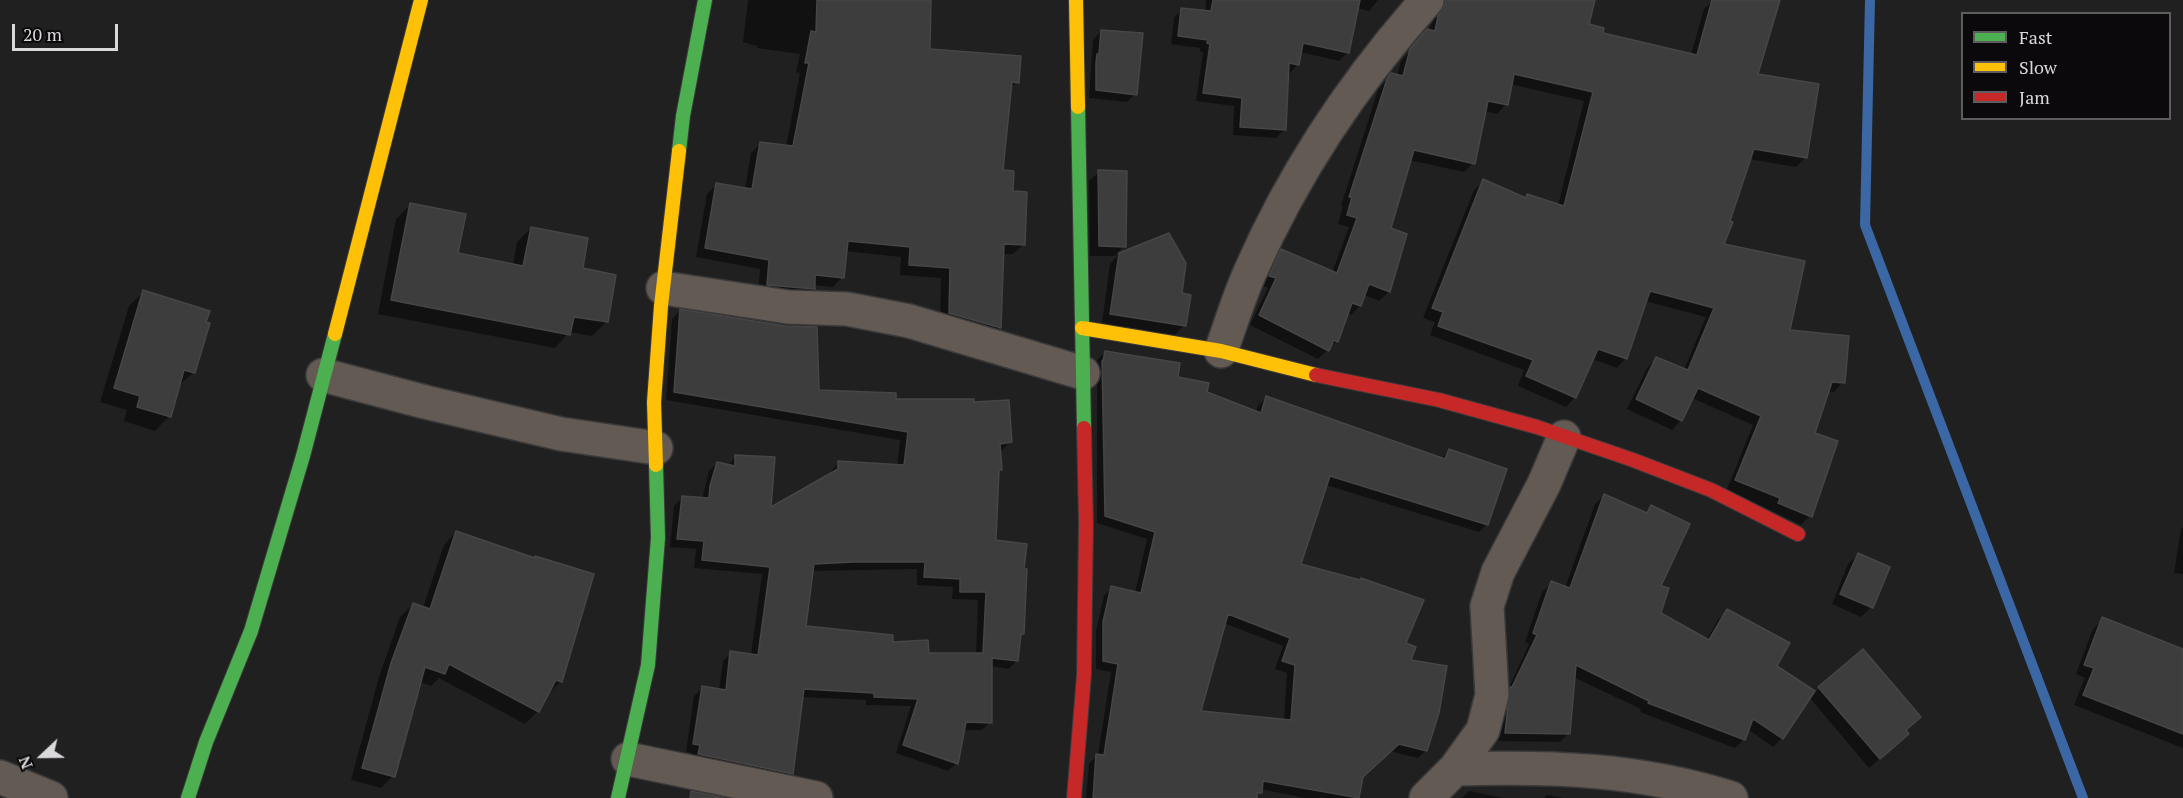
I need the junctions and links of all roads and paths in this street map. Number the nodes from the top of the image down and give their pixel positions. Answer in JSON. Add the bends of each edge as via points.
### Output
{"nodes":[{"id":1,"x":421,"y":0,"type":"edge"},
{"id":2,"x":705,"y":0,"type":"edge"},
{"id":3,"x":1076,"y":0,"type":"edge"},
{"id":4,"x":1427,"y":0,"type":"edge"},
{"id":5,"x":663,"y":288,"type":"junction"},
{"id":6,"x":1082,"y":328,"type":"junction"},
{"id":7,"x":1221,"y":351,"type":"junction"},
{"id":8,"x":1083,"y":372,"type":"junction"},
{"id":9,"x":323,"y":375,"type":"junction"},
{"id":10,"x":1564,"y":437,"type":"junction"},
{"id":11,"x":656,"y":448,"type":"junction"},
{"id":12,"x":1798,"y":534,"type":"dead end"},
{"id":13,"x":628,"y":759,"type":"junction"},
{"id":14,"x":1455,"y":769,"type":"junction"},
{"id":15,"x":0,"y":777,"type":"edge"},
{"id":16,"x":51,"y":798,"type":"edge"},
{"id":17,"x":188,"y":798,"type":"edge"},
{"id":18,"x":618,"y":798,"type":"edge"},
{"id":19,"x":816,"y":798,"type":"edge"},
{"id":20,"x":1074,"y":798,"type":"edge"},
{"id":21,"x":1425,"y":798,"type":"edge"},
{"id":22,"x":1731,"y":798,"type":"edge"}],
"edges":[{"from":1,"to":9,"type":"street"},
{"from":2,"to":5,"type":"street","via":[[683,116]]},
{"from":3,"to":6,"type":"street"},
{"from":4,"to":7,"type":"street","via":[[1393,39],[1322,139],[1250,271]]},
{"from":5,"to":8,"type":"street","via":[[888,317]]},
{"from":5,"to":11,"type":"street","via":[[654,402]]},
{"from":6,"to":7,"type":"street"},
{"from":6,"to":8,"type":"street"},
{"from":7,"to":10,"type":"street","via":[[1339,381],[1439,400]]},
{"from":8,"to":20,"type":"street","via":[[1084,675]]},
{"from":9,"to":11,"type":"street","via":[[561,434]]},
{"from":9,"to":17,"type":"street","via":[[251,631]]},
{"from":10,"to":12,"type":"street","via":[[1711,490]]},
{"from":10,"to":14,"type":"street","via":[[1498,572],[1487,606],[1492,695],[1483,730]]},
{"from":11,"to":13,"type":"street","via":[[658,538],[649,654]]},
{"from":13,"to":18,"type":"street"},
{"from":13,"to":19,"type":"street"},
{"from":14,"to":21,"type":"street"},
{"from":14,"to":22,"type":"street","via":[[1608,771],[1696,787]]},
{"from":15,"to":16,"type":"street"}]}
